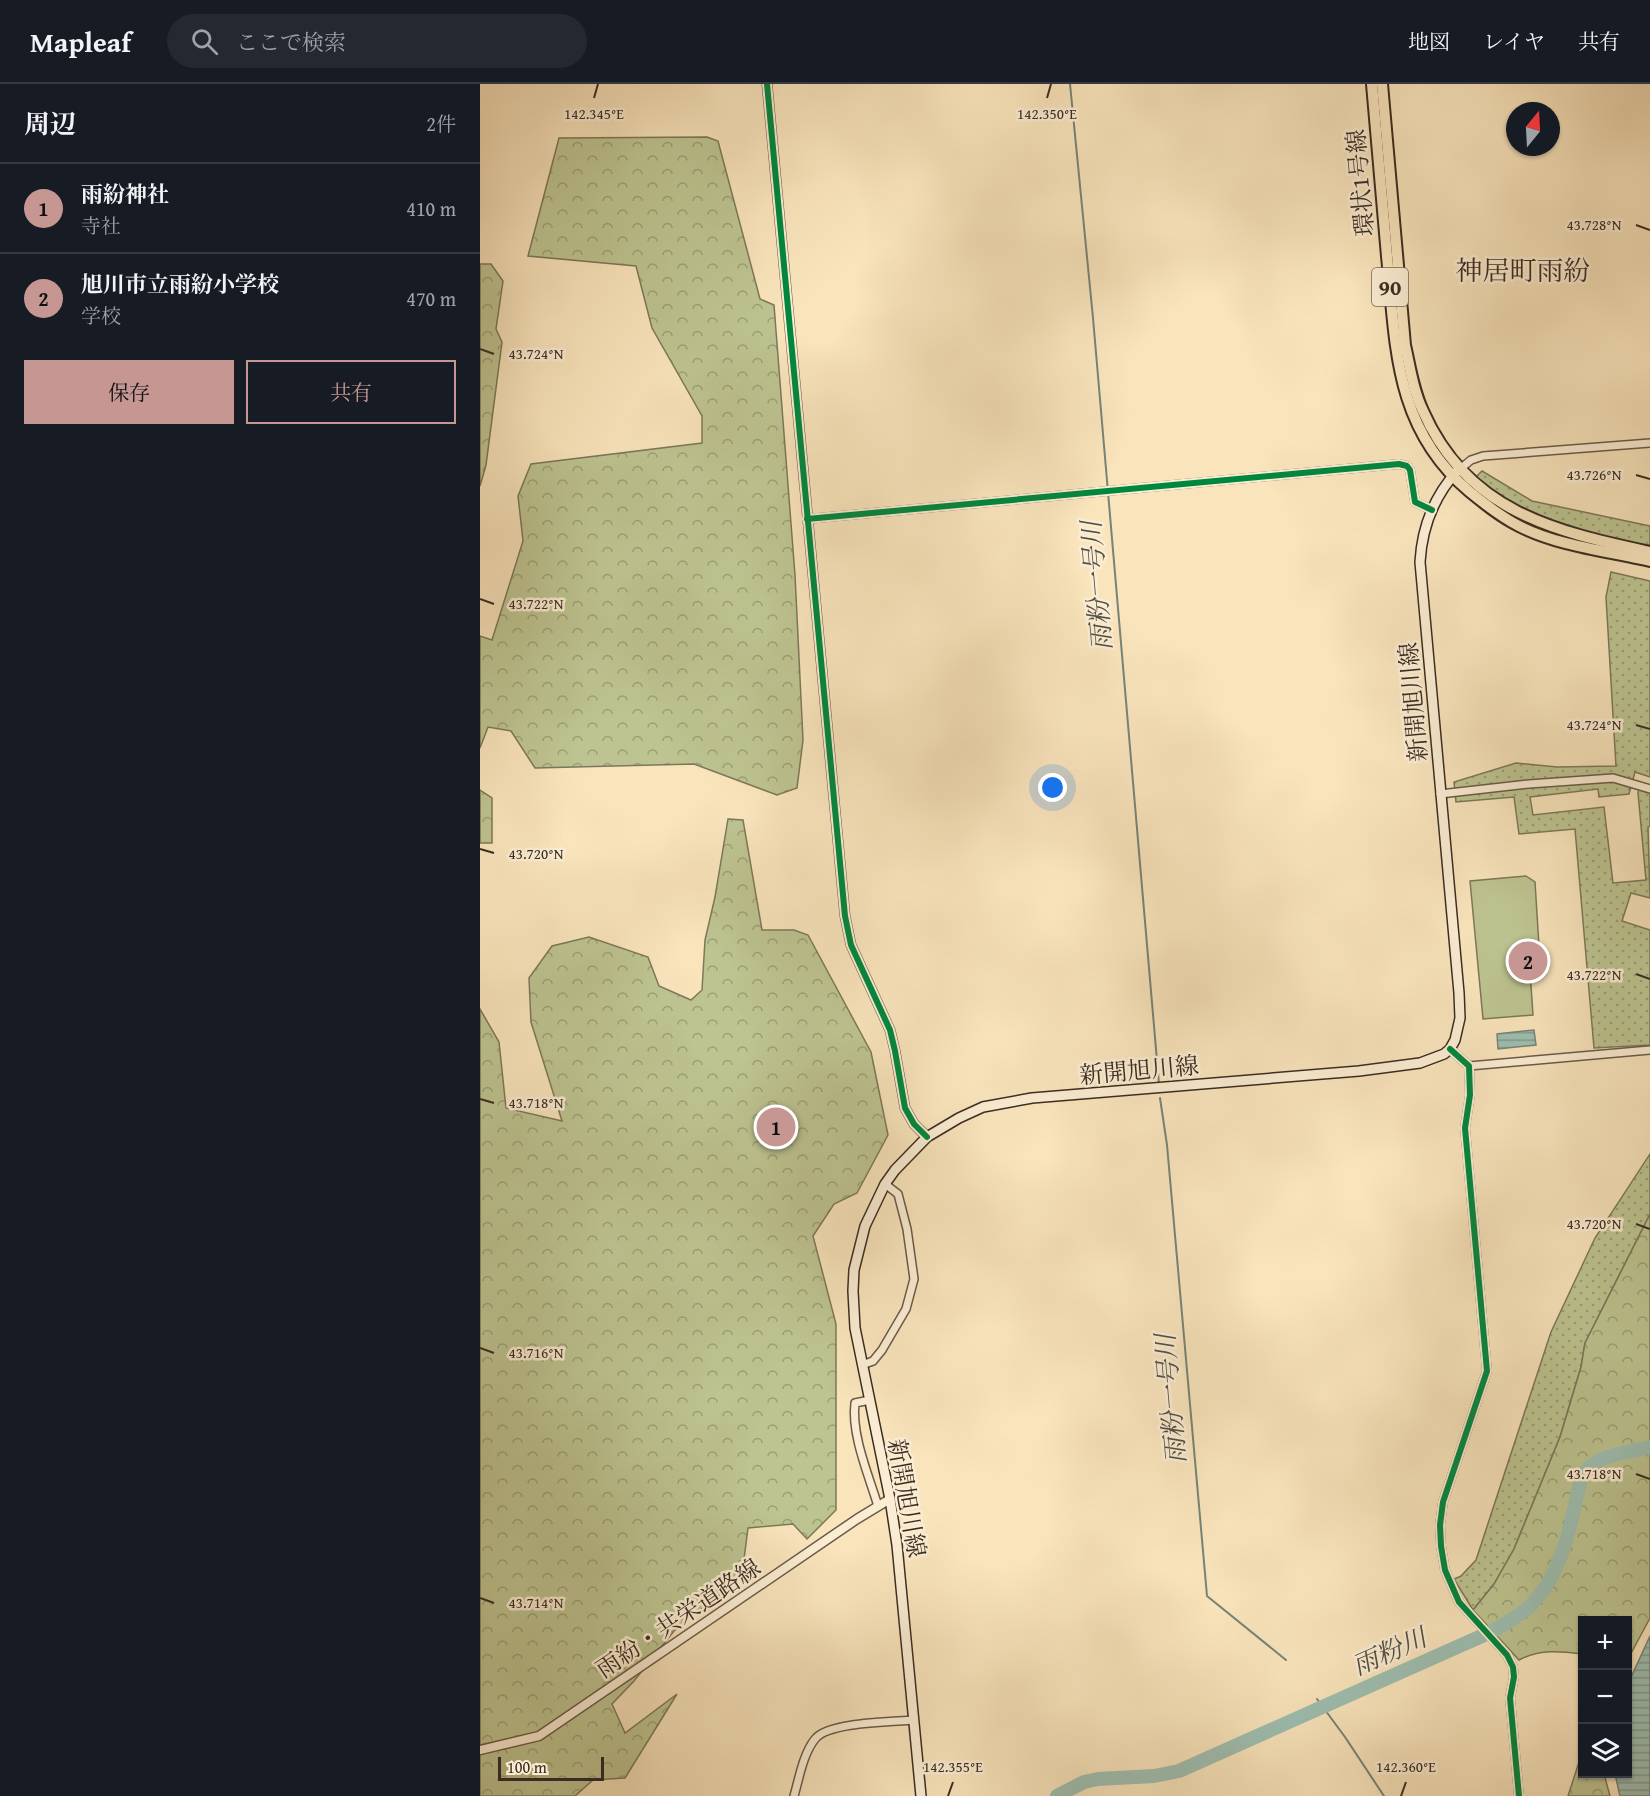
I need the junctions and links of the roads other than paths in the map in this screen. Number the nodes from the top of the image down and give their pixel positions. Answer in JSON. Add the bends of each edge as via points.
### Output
{"nodes":[{"id":1,"x":767,"y":84,"type":"edge"},
{"id":2,"x":1372,"y":84,"type":"edge"},
{"id":3,"x":1382,"y":84,"type":"edge"},
{"id":4,"x":1650,"y":443,"type":"edge"},
{"id":5,"x":1456,"y":473,"type":"junction"},
{"id":6,"x":1432,"y":510,"type":"junction"},
{"id":7,"x":807,"y":519,"type":"junction"},
{"id":8,"x":1650,"y":552,"type":"edge"},
{"id":9,"x":1650,"y":561,"type":"edge"},
{"id":10,"x":1650,"y":789,"type":"edge"},
{"id":11,"x":1440,"y":794,"type":"junction"},
{"id":12,"x":1450,"y":1049,"type":"junction"},
{"id":13,"x":1650,"y":1050,"type":"edge"},
{"id":14,"x":1469,"y":1066,"type":"junction"},
{"id":15,"x":927,"y":1137,"type":"junction"},
{"id":16,"x":885,"y":1184,"type":"junction"},
{"id":17,"x":862,"y":1365,"type":"junction"},
{"id":18,"x":870,"y":1400,"type":"junction"},
{"id":19,"x":890,"y":1499,"type":"junction"},
{"id":20,"x":878,"y":1506,"type":"junction"},
{"id":21,"x":913,"y":1720,"type":"junction"},
{"id":22,"x":480,"y":1750,"type":"edge"},
{"id":23,"x":794,"y":1796,"type":"edge"},
{"id":24,"x":921,"y":1796,"type":"edge"},
{"id":25,"x":1520,"y":1796,"type":"edge"}],
"edges":[{"from":1,"to":7,"type":"street"},
{"from":2,"to":5,"type":"main road","name":"環状1号線","number":"90","via":[[1396,349],[1405,393],[1423,438],[1442,465]]},
{"from":3,"to":5,"type":"main road","name":"環状1号線","number":"90","via":[[1405,345],[1422,411]]},
{"from":4,"to":5,"type":"street","via":[[1483,456],[1471,460]]},
{"from":5,"to":6,"type":"main road","name":"新開旭川線"},
{"from":5,"to":8,"type":"main road","name":"環状1号線","number":"90","via":[[1533,520]]},
{"from":5,"to":9,"type":"main road","name":"環状1号線","number":"90","via":[[1501,516],[1521,527],[1561,541]]},
{"from":6,"to":7,"type":"street","via":[[1415,501],[1410,470],[1399,464]]},
{"from":6,"to":11,"type":"main road","name":"新開旭川線","via":[[1421,541],[1420,562]]},
{"from":7,"to":15,"type":"street","via":[[847,925],[858,963],[890,1030],[905,1108]]},
{"from":10,"to":11,"type":"street","via":[[1613,778]]},
{"from":11,"to":12,"type":"main road","name":"新開旭川線","via":[[1460,1018]]},
{"from":12,"to":14,"type":"street"},
{"from":12,"to":15,"type":"main road","name":"新開旭川線","via":[[1420,1063],[1359,1071],[1001,1103],[959,1118]]},
{"from":13,"to":14,"type":"street"},
{"from":14,"to":25,"type":"street","via":[[1465,1128],[1487,1371],[1446,1491],[1441,1546],[1453,1591],[1513,1667],[1510,1698]]},
{"from":15,"to":16,"type":"main road","name":"新開旭川線"},
{"from":16,"to":17,"type":"main road","name":"新開旭川線","via":[[865,1226],[854,1270],[855,1328]]},
{"from":16,"to":17,"type":"street","via":[[898,1194],[914,1279],[906,1310],[888,1340],[873,1361]]},
{"from":17,"to":18,"type":"main road","name":"新開旭川線"},
{"from":18,"to":19,"type":"main road","name":"新開旭川線"},
{"from":18,"to":20,"type":"street","via":[[855,1403],[854,1415]]},
{"from":19,"to":20,"type":"street","name":"雨紛・共栄道路線"},
{"from":19,"to":21,"type":"main road","name":"新開旭川線"},
{"from":20,"to":22,"type":"street","name":"雨紛・共栄道路線","via":[[538,1736]]},
{"from":21,"to":23,"type":"street","via":[[835,1728],[816,1737]]},
{"from":21,"to":24,"type":"main road","name":"新開旭川線"}]}
